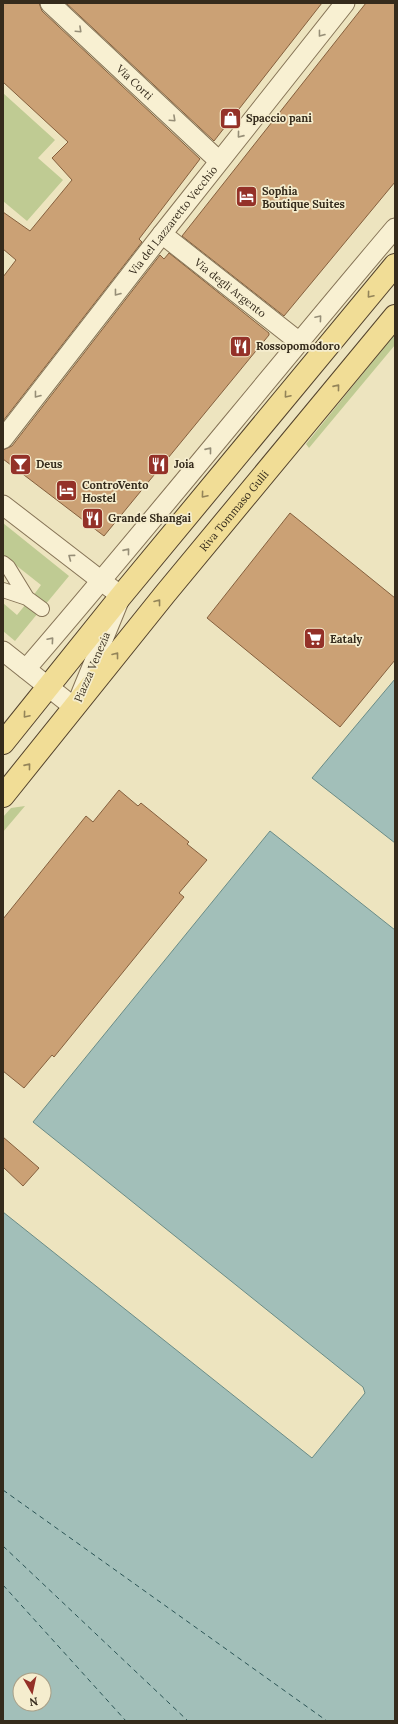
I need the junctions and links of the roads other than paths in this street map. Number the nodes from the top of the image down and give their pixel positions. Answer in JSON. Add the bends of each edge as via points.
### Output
{"nodes":[{"id":1,"x":50,"y":3,"type":"edge"},
{"id":2,"x":345,"y":3,"type":"edge"},
{"id":3,"x":219,"y":162,"type":"junction"},
{"id":4,"x":395,"y":228,"type":"edge"},
{"id":5,"x":162,"y":234,"type":"junction"},
{"id":6,"x":395,"y":265,"type":"edge"},
{"id":7,"x":395,"y":316,"type":"edge"},
{"id":8,"x":298,"y":341,"type":"junction"},
{"id":9,"x":3,"y":439,"type":"edge"},
{"id":10,"x":3,"y":505,"type":"edge"},
{"id":11,"x":3,"y":562,"type":"edge"},
{"id":12,"x":102,"y":581,"type":"junction"},
{"id":13,"x":3,"y":590,"type":"edge"},
{"id":14,"x":121,"y":596,"type":"junction"},
{"id":15,"x":27,"y":598,"type":"junction"},
{"id":16,"x":42,"y":609,"type":"dead end"},
{"id":17,"x":3,"y":651,"type":"edge"},
{"id":18,"x":26,"y":669,"type":"junction"},
{"id":19,"x":49,"y":687,"type":"junction"},
{"id":20,"x":75,"y":708,"type":"junction"},
{"id":21,"x":3,"y":743,"type":"edge"},
{"id":22,"x":3,"y":796,"type":"edge"}],
"edges":[{"from":1,"to":3,"type":"street","name":"Via Corti","one_way":true},
{"from":2,"to":3,"type":"street","name":"Via del Lazzaretto Vecchio","one_way":true},
{"from":3,"to":5,"type":"street","name":"Via del Lazzaretto Vecchio"},
{"from":8,"to":4,"type":"street","one_way":true},
{"from":5,"to":8,"type":"street","name":"Via degli Argento"},
{"from":5,"to":9,"type":"street","name":"Via del Lazzaretto Vecchio","one_way":true},
{"from":6,"to":14,"type":"main road","one_way":true},
{"from":20,"to":7,"type":"main road","name":"Riva Tommaso Gulli","one_way":true,"via":[[165,594]]},
{"from":12,"to":8,"type":"street","one_way":true},
{"from":12,"to":10,"type":"street","one_way":true},
{"from":11,"to":15,"type":"street"},
{"from":12,"to":14,"type":"street"},
{"from":18,"to":12,"type":"street","one_way":true},
{"from":13,"to":15,"type":"street"},
{"from":14,"to":19,"type":"main road","name":"Piazza Venezia"},
{"from":14,"to":20,"type":"street","name":"Piazza Venezia"},
{"from":15,"to":16,"type":"street"},
{"from":17,"to":18,"type":"street","name":"Piazza Venezia"},
{"from":18,"to":19,"type":"street","name":"Piazza Venezia"},
{"from":19,"to":20,"type":"street","name":"Piazza Venezia"},
{"from":19,"to":21,"type":"main road","one_way":true},
{"from":22,"to":20,"type":"main road","name":"Riva Tommaso Gulli","one_way":true}]}
